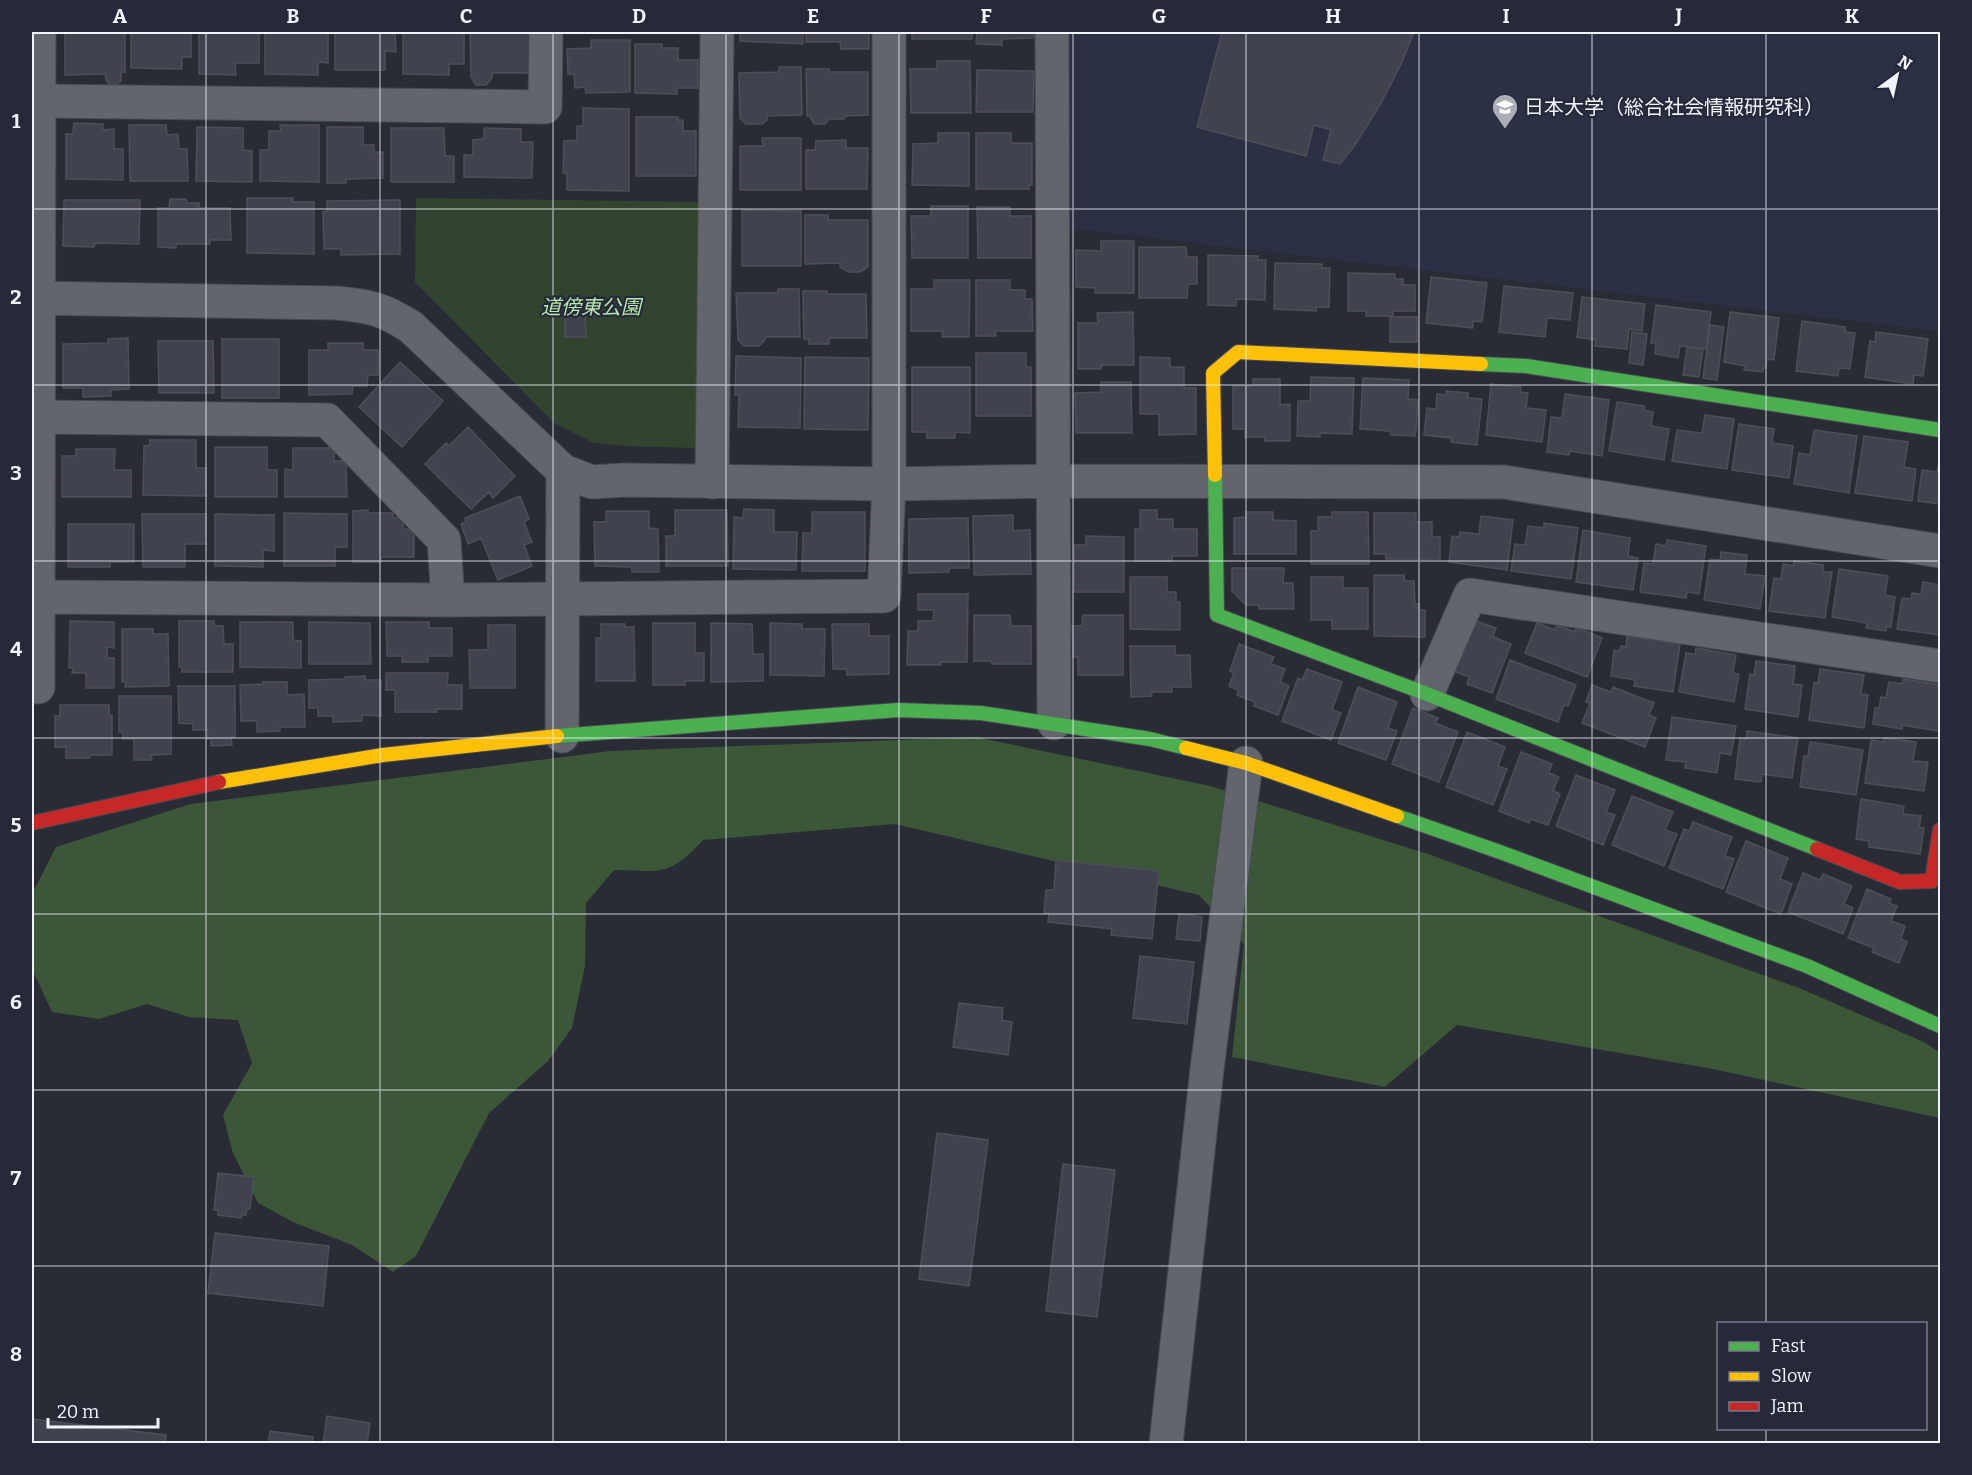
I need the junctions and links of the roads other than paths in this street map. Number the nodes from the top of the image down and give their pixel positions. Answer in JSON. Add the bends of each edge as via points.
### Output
{"nodes":[{"id":1,"x":39,"y":32,"type":"edge"},
{"id":2,"x":546,"y":32,"type":"edge"},
{"id":3,"x":717,"y":32,"type":"edge"},
{"id":4,"x":889,"y":32,"type":"edge"},
{"id":5,"x":1052,"y":32,"type":"edge"},
{"id":6,"x":39,"y":101,"type":"junction"},
{"id":7,"x":35,"y":298,"type":"edge"},
{"id":8,"x":39,"y":417,"type":"junction"},
{"id":9,"x":1941,"y":430,"type":"edge"},
{"id":10,"x":563,"y":471,"type":"junction"},
{"id":11,"x":1052,"y":481,"type":"junction"},
{"id":12,"x":712,"y":482,"type":"junction"},
{"id":13,"x":1216,"y":482,"type":"junction"},
{"id":14,"x":889,"y":484,"type":"junction"},
{"id":15,"x":1941,"y":551,"type":"edge"},
{"id":16,"x":38,"y":597,"type":"junction"},
{"id":17,"x":561,"y":598,"type":"junction"},
{"id":18,"x":448,"y":600,"type":"junction"},
{"id":19,"x":1941,"y":666,"type":"edge"},
{"id":20,"x":38,"y":687,"type":"dead end"},
{"id":21,"x":1426,"y":694,"type":"junction"},
{"id":22,"x":1054,"y":723,"type":"junction"},
{"id":23,"x":562,"y":736,"type":"junction"},
{"id":24,"x":1246,"y":763,"type":"junction"},
{"id":25,"x":32,"y":823,"type":"edge"},
{"id":26,"x":1941,"y":830,"type":"edge"},
{"id":27,"x":1941,"y":1026,"type":"edge"},
{"id":28,"x":1166,"y":1443,"type":"edge"}],
"edges":[{"from":1,"to":6,"type":"street"},
{"from":2,"to":6,"type":"street","via":[[545,107]]},
{"from":3,"to":12,"type":"street"},
{"from":4,"to":14,"type":"street"},
{"from":5,"to":11,"type":"street"},
{"from":6,"to":7,"type":"street"},
{"from":7,"to":8,"type":"street"},
{"from":7,"to":10,"type":"street","via":[[368,306],[411,327]]},
{"from":8,"to":16,"type":"street"},
{"from":8,"to":18,"type":"street","via":[[327,420],[444,540]]},
{"from":9,"to":13,"type":"street","via":[[1526,366],[1238,352],[1213,373]]},
{"from":10,"to":12,"type":"street","via":[[592,482]]},
{"from":10,"to":17,"type":"street"},
{"from":11,"to":13,"type":"street"},
{"from":11,"to":14,"type":"street"},
{"from":11,"to":22,"type":"street"},
{"from":12,"to":14,"type":"street"},
{"from":13,"to":15,"type":"street","via":[[1504,482]]},
{"from":13,"to":21,"type":"street","via":[[1218,615]]},
{"from":14,"to":17,"type":"street","via":[[884,596]]},
{"from":16,"to":18,"type":"street"},
{"from":16,"to":20,"type":"street"},
{"from":17,"to":18,"type":"street"},
{"from":17,"to":23,"type":"street"},
{"from":19,"to":21,"type":"street","via":[[1470,595]]},
{"from":21,"to":26,"type":"street","via":[[1900,882],[1932,881]]},
{"from":22,"to":23,"type":"street","via":[[981,713],[898,710]]},
{"from":22,"to":24,"type":"street"},
{"from":23,"to":25,"type":"street","via":[[383,755],[216,783]]},
{"from":24,"to":27,"type":"street","via":[[1755,946]]},
{"from":24,"to":28,"type":"street"}]}
